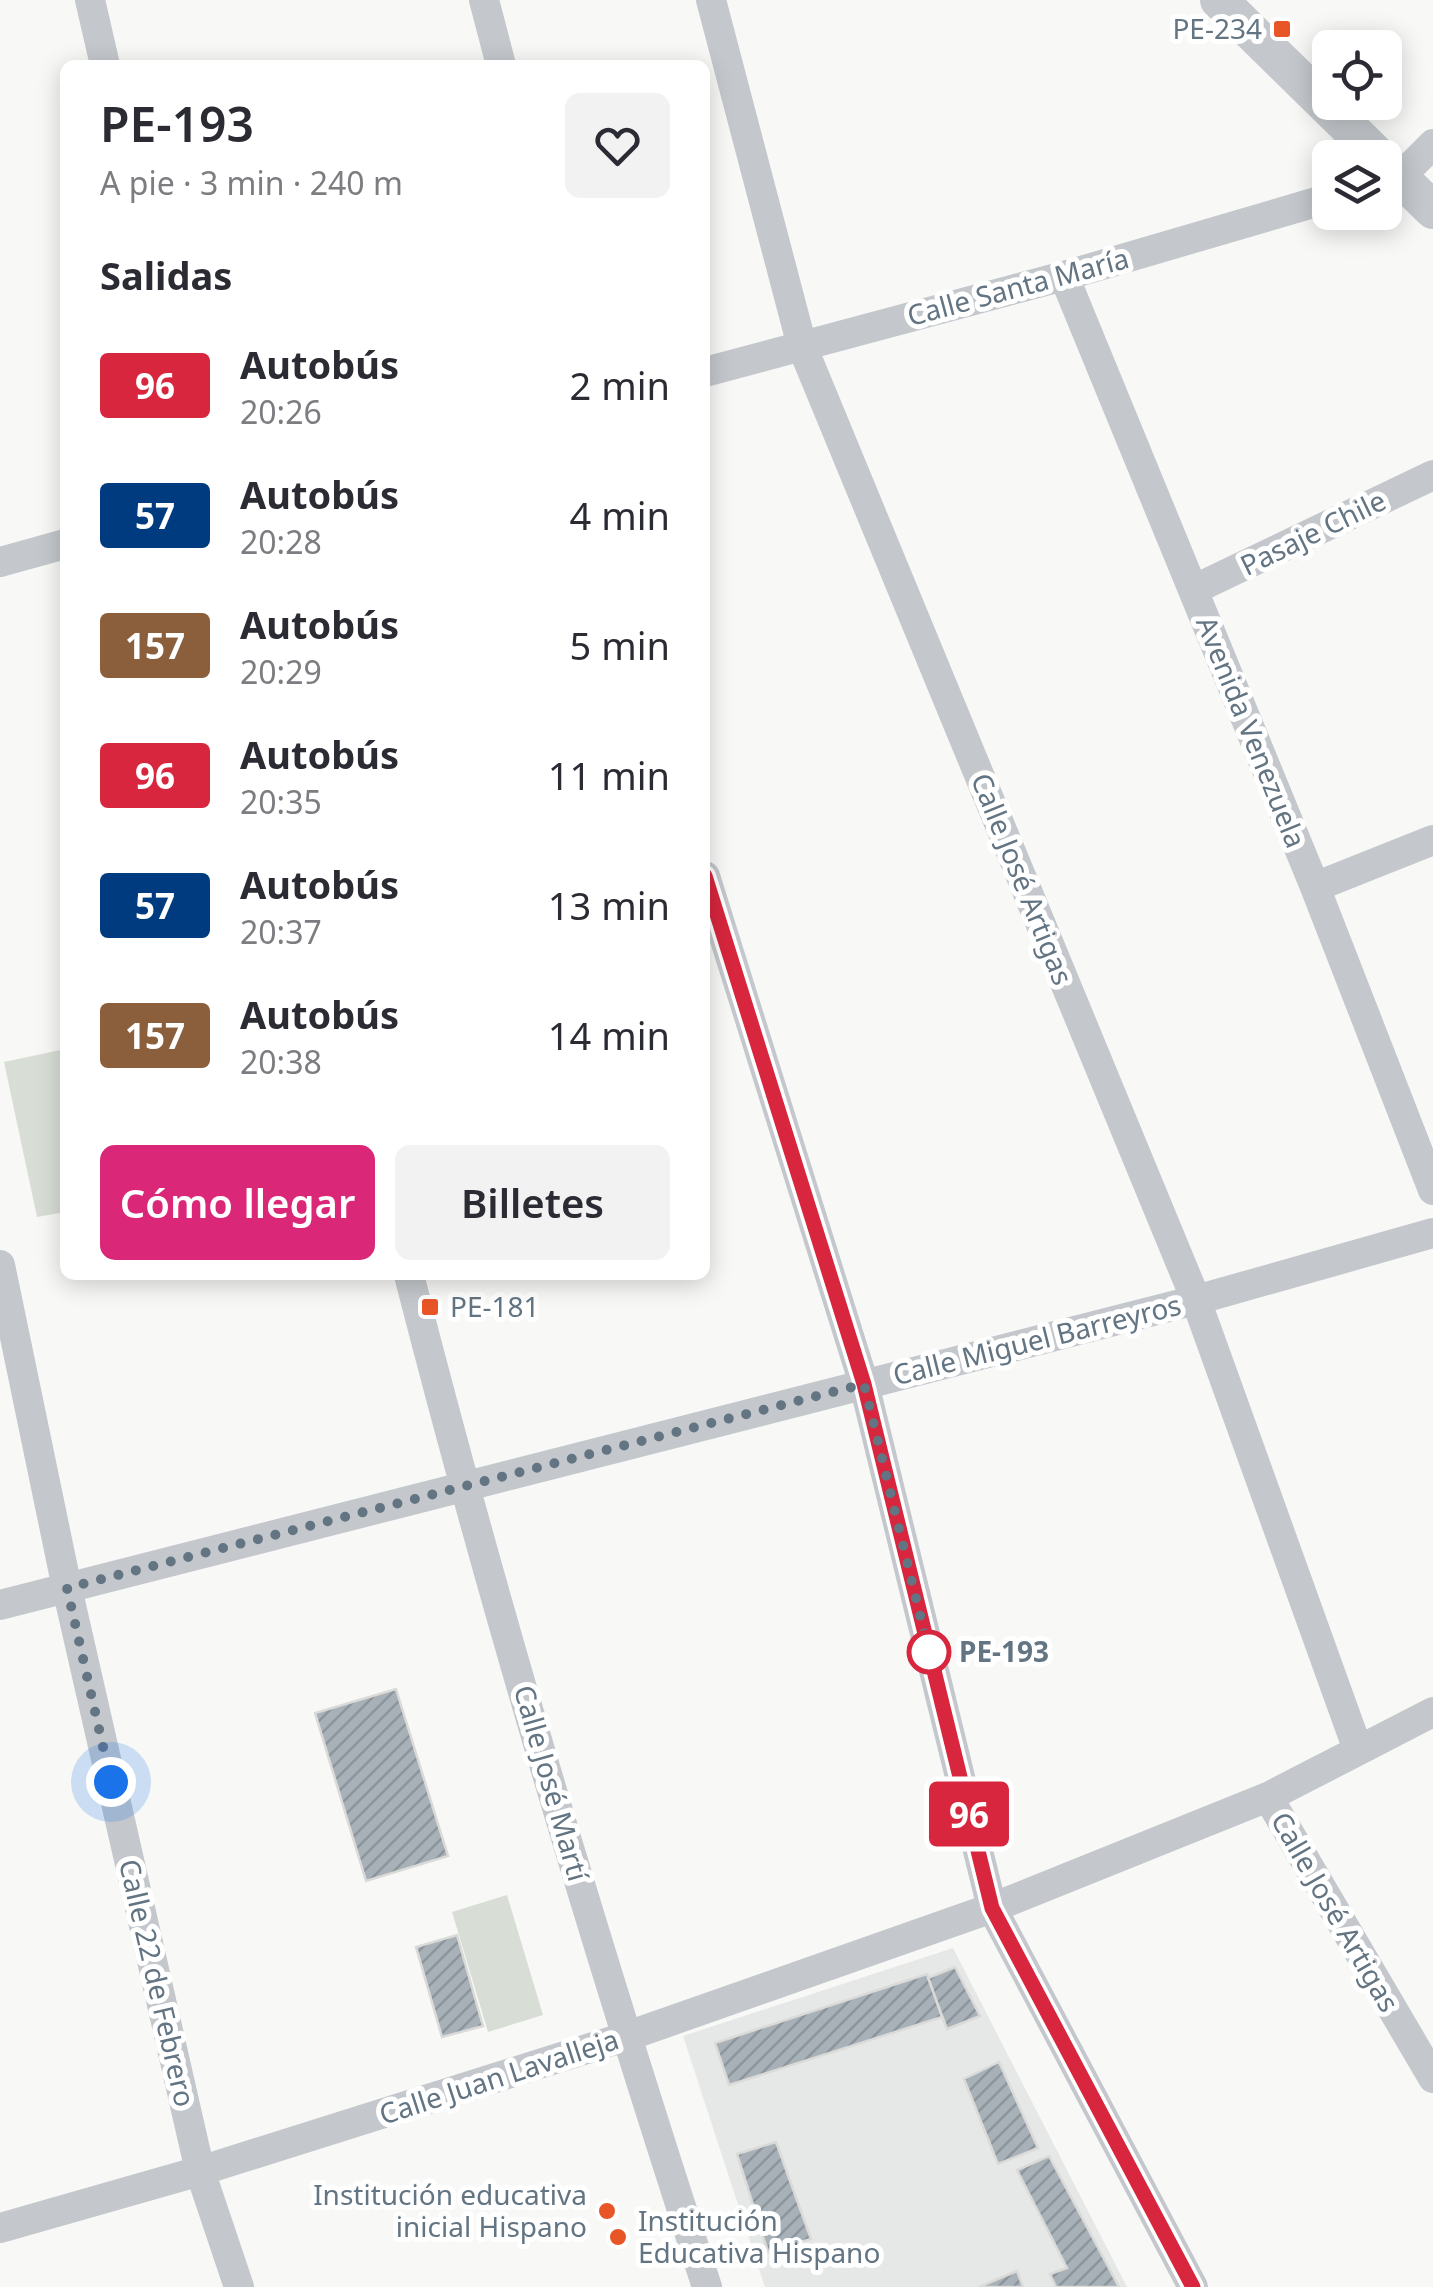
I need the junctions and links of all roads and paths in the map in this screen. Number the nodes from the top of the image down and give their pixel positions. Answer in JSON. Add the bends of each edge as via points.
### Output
{"nodes":[{"id":1,"x":90,"y":0,"type":"edge"},
{"id":2,"x":484,"y":0,"type":"edge"},
{"id":3,"x":711,"y":0,"type":"edge"},
{"id":4,"x":1219,"y":0,"type":"edge"},
{"id":5,"x":105,"y":60,"type":"edge"},
{"id":6,"x":500,"y":60,"type":"edge"},
{"id":7,"x":1357,"y":140,"type":"edge"},
{"id":8,"x":1433,"y":144,"type":"edge"},
{"id":9,"x":1402,"y":162,"type":"edge"},
{"id":10,"x":1402,"y":183,"type":"edge"},
{"id":11,"x":1312,"y":203,"type":"edge"},
{"id":12,"x":1433,"y":210,"type":"edge"},
{"id":13,"x":1064,"y":276,"type":"junction"},
{"id":14,"x":802,"y":346,"type":"junction"},
{"id":15,"x":710,"y":371,"type":"edge"},
{"id":16,"x":1433,"y":475,"type":"edge"},
{"id":17,"x":60,"y":545,"type":"edge"},
{"id":18,"x":0,"y":562,"type":"edge"},
{"id":19,"x":1193,"y":590,"type":"junction"},
{"id":20,"x":1433,"y":840,"type":"edge"},
{"id":21,"x":1315,"y":887,"type":"junction"},
{"id":22,"x":710,"y":892,"type":"edge"},
{"id":23,"x":1433,"y":1190,"type":"edge"},
{"id":24,"x":1433,"y":1233,"type":"edge"},
{"id":25,"x":0,"y":1265,"type":"edge"},
{"id":26,"x":410,"y":1280,"type":"edge"},
{"id":27,"x":1196,"y":1300,"type":"junction"},
{"id":28,"x":864,"y":1384,"type":"junction"},
{"id":29,"x":464,"y":1487,"type":"junction"},
{"id":30,"x":67,"y":1588,"type":"junction"},
{"id":31,"x":0,"y":1605,"type":"edge"},
{"id":32,"x":1433,"y":1712,"type":"edge"},
{"id":33,"x":1358,"y":1750,"type":"junction"},
{"id":34,"x":1268,"y":1798,"type":"junction"},
{"id":35,"x":992,"y":1908,"type":"junction"},
{"id":36,"x":626,"y":2037,"type":"junction"},
{"id":37,"x":1433,"y":2078,"type":"edge"},
{"id":38,"x":200,"y":2171,"type":"junction"},
{"id":39,"x":0,"y":2228,"type":"edge"},
{"id":40,"x":239,"y":2287,"type":"edge"},
{"id":41,"x":707,"y":2287,"type":"edge"},
{"id":42,"x":1193,"y":2287,"type":"edge"}],
"edges":[{"from":1,"to":5,"type":"street"},
{"from":2,"to":6,"type":"street"},
{"from":3,"to":14,"type":"street","name":"Calle José Artigas"},
{"from":4,"to":7,"type":"street"},
{"from":8,"to":9,"type":"street"},
{"from":10,"to":12,"type":"street"},
{"from":11,"to":13,"type":"street","name":"Calle Santa María"},
{"from":13,"to":14,"type":"street","name":"Calle Santa María"},
{"from":13,"to":19,"type":"street","name":"Avenida Venezuela"},
{"from":14,"to":15,"type":"street","name":"Calle Santa María"},
{"from":14,"to":27,"type":"street","name":"Calle José Artigas"},
{"from":16,"to":19,"type":"street","name":"Pasaje Chile"},
{"from":17,"to":18,"type":"street"},
{"from":19,"to":21,"type":"street","name":"Avenida Venezuela"},
{"from":20,"to":21,"type":"street"},
{"from":21,"to":23,"type":"street","name":"Avenida Venezuela"},
{"from":22,"to":28,"type":"street"},
{"from":24,"to":27,"type":"street","name":"Calle Miguel Barreyros"},
{"from":25,"to":30,"type":"street","name":"Calle 22 de Febrero"},
{"from":26,"to":29,"type":"street","name":"Calle José Martí"},
{"from":27,"to":28,"type":"street","name":"Calle Miguel Barreyros"},
{"from":27,"to":33,"type":"street","name":"Calle José Artigas"},
{"from":28,"to":29,"type":"street","name":"Calle Miguel Barreyros"},
{"from":28,"to":35,"type":"street"},
{"from":29,"to":30,"type":"street","name":"Calle Miguel Barreyros"},
{"from":29,"to":36,"type":"street","name":"Calle José Martí"},
{"from":30,"to":31,"type":"street","name":"Calle Miguel Barreyros"},
{"from":30,"to":38,"type":"street","name":"Calle 22 de Febrero"},
{"from":32,"to":33,"type":"street","name":"Calle Juan Lavalleja"},
{"from":33,"to":34,"type":"street","name":"Calle Juan Lavalleja"},
{"from":34,"to":35,"type":"street","name":"Calle Juan Lavalleja"},
{"from":34,"to":37,"type":"street","name":"Calle José Artigas"},
{"from":35,"to":36,"type":"street","name":"Calle Juan Lavalleja"},
{"from":35,"to":42,"type":"street"},
{"from":36,"to":38,"type":"street","name":"Calle Juan Lavalleja"},
{"from":36,"to":41,"type":"street","name":"Calle José Martí"},
{"from":38,"to":39,"type":"street","name":"Calle Juan Lavalleja"},
{"from":38,"to":40,"type":"street","name":"Calle 22 de Febrero"}]}
